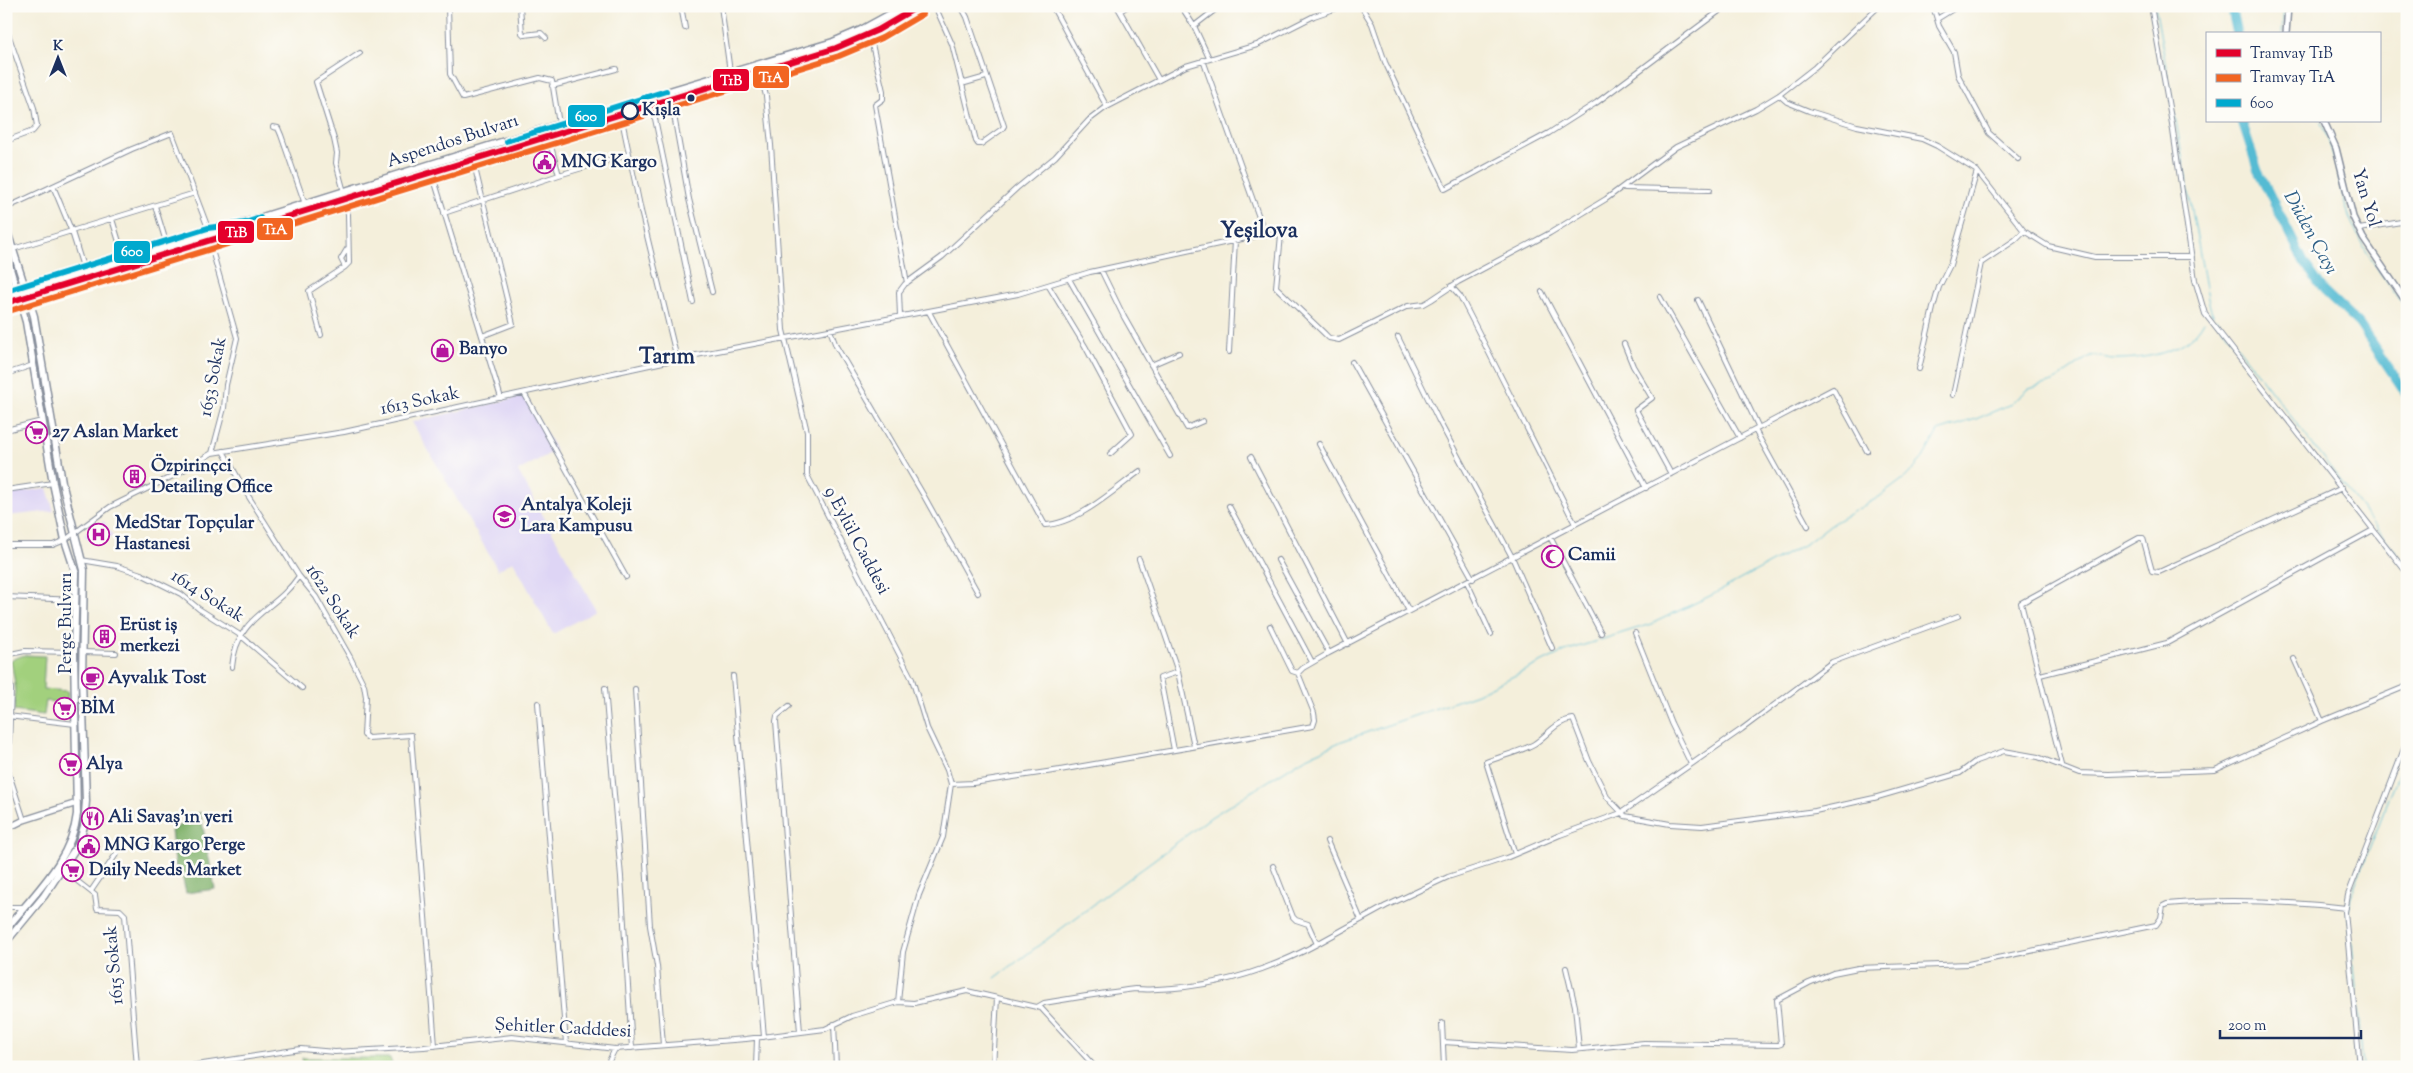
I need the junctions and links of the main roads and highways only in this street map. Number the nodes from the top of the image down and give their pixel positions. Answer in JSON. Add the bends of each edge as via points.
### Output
{"nodes":[{"id":1,"x":904,"y":6,"type":"edge"},
{"id":2,"x":928,"y":6,"type":"edge"},
{"id":3,"x":245,"y":223,"type":"junction"},
{"id":4,"x":6,"y":228,"type":"edge"},
{"id":5,"x":250,"y":233,"type":"junction"},
{"id":6,"x":6,"y":255,"type":"edge"},
{"id":7,"x":36,"y":282,"type":"junction"},
{"id":8,"x":25,"y":285,"type":"junction"},
{"id":9,"x":17,"y":288,"type":"junction"},
{"id":10,"x":6,"y":292,"type":"edge"},
{"id":11,"x":6,"y":296,"type":"edge"},
{"id":12,"x":44,"y":302,"type":"junction"},
{"id":13,"x":31,"y":306,"type":"junction"},
{"id":14,"x":23,"y":308,"type":"junction"},
{"id":15,"x":7,"y":311,"type":"edge"},
{"id":16,"x":6,"y":929,"type":"edge"},
{"id":17,"x":6,"y":942,"type":"edge"}],
"edges":[{"from":1,"to":3,"type":"main road","name":"Aspendos Bulvarı","via":[[833,42]]},
{"from":2,"to":5,"type":"main road","name":"Aspendos Bulvarı","via":[[871,40],[842,52]]},
{"from":3,"to":7,"type":"main road","via":[[208,228]]},
{"from":3,"to":11,"type":"main road","name":"Aspendos Bulvarı","bridge":true},
{"from":4,"to":8,"type":"main road","name":"Perge Bulvarı"},
{"from":5,"to":12,"type":"main road","via":[[212,250]]},
{"from":5,"to":15,"type":"main road","name":"Aspendos Bulvarı","bridge":true},
{"from":6,"to":9,"type":"main road","name":"Perge Bulvarı"},
{"from":7,"to":8,"type":"main road"},
{"from":7,"to":12,"type":"main road","via":[[32,292],[38,301]]},
{"from":8,"to":9,"type":"main road"},
{"from":8,"to":13,"type":"main road","name":"Perge Bulvarı"},
{"from":9,"to":10,"type":"main road"},
{"from":9,"to":14,"type":"main road","name":"Perge Bulvarı"},
{"from":10,"to":15,"type":"main road","via":[[10,293],[15,304],[14,309]]},
{"from":12,"to":13,"type":"main road"},
{"from":13,"to":14,"type":"main road"},
{"from":13,"to":17,"type":"main road","name":"Perge Bulvarı","via":[[53,437],[76,531],[84,582],[82,652],[86,801],[79,843],[63,870]]},
{"from":14,"to":15,"type":"main road"},
{"from":14,"to":16,"type":"main road","name":"Perge Bulvarı","via":[[53,483],[75,570],[77,802],[76,825],[68,848]]}]}
